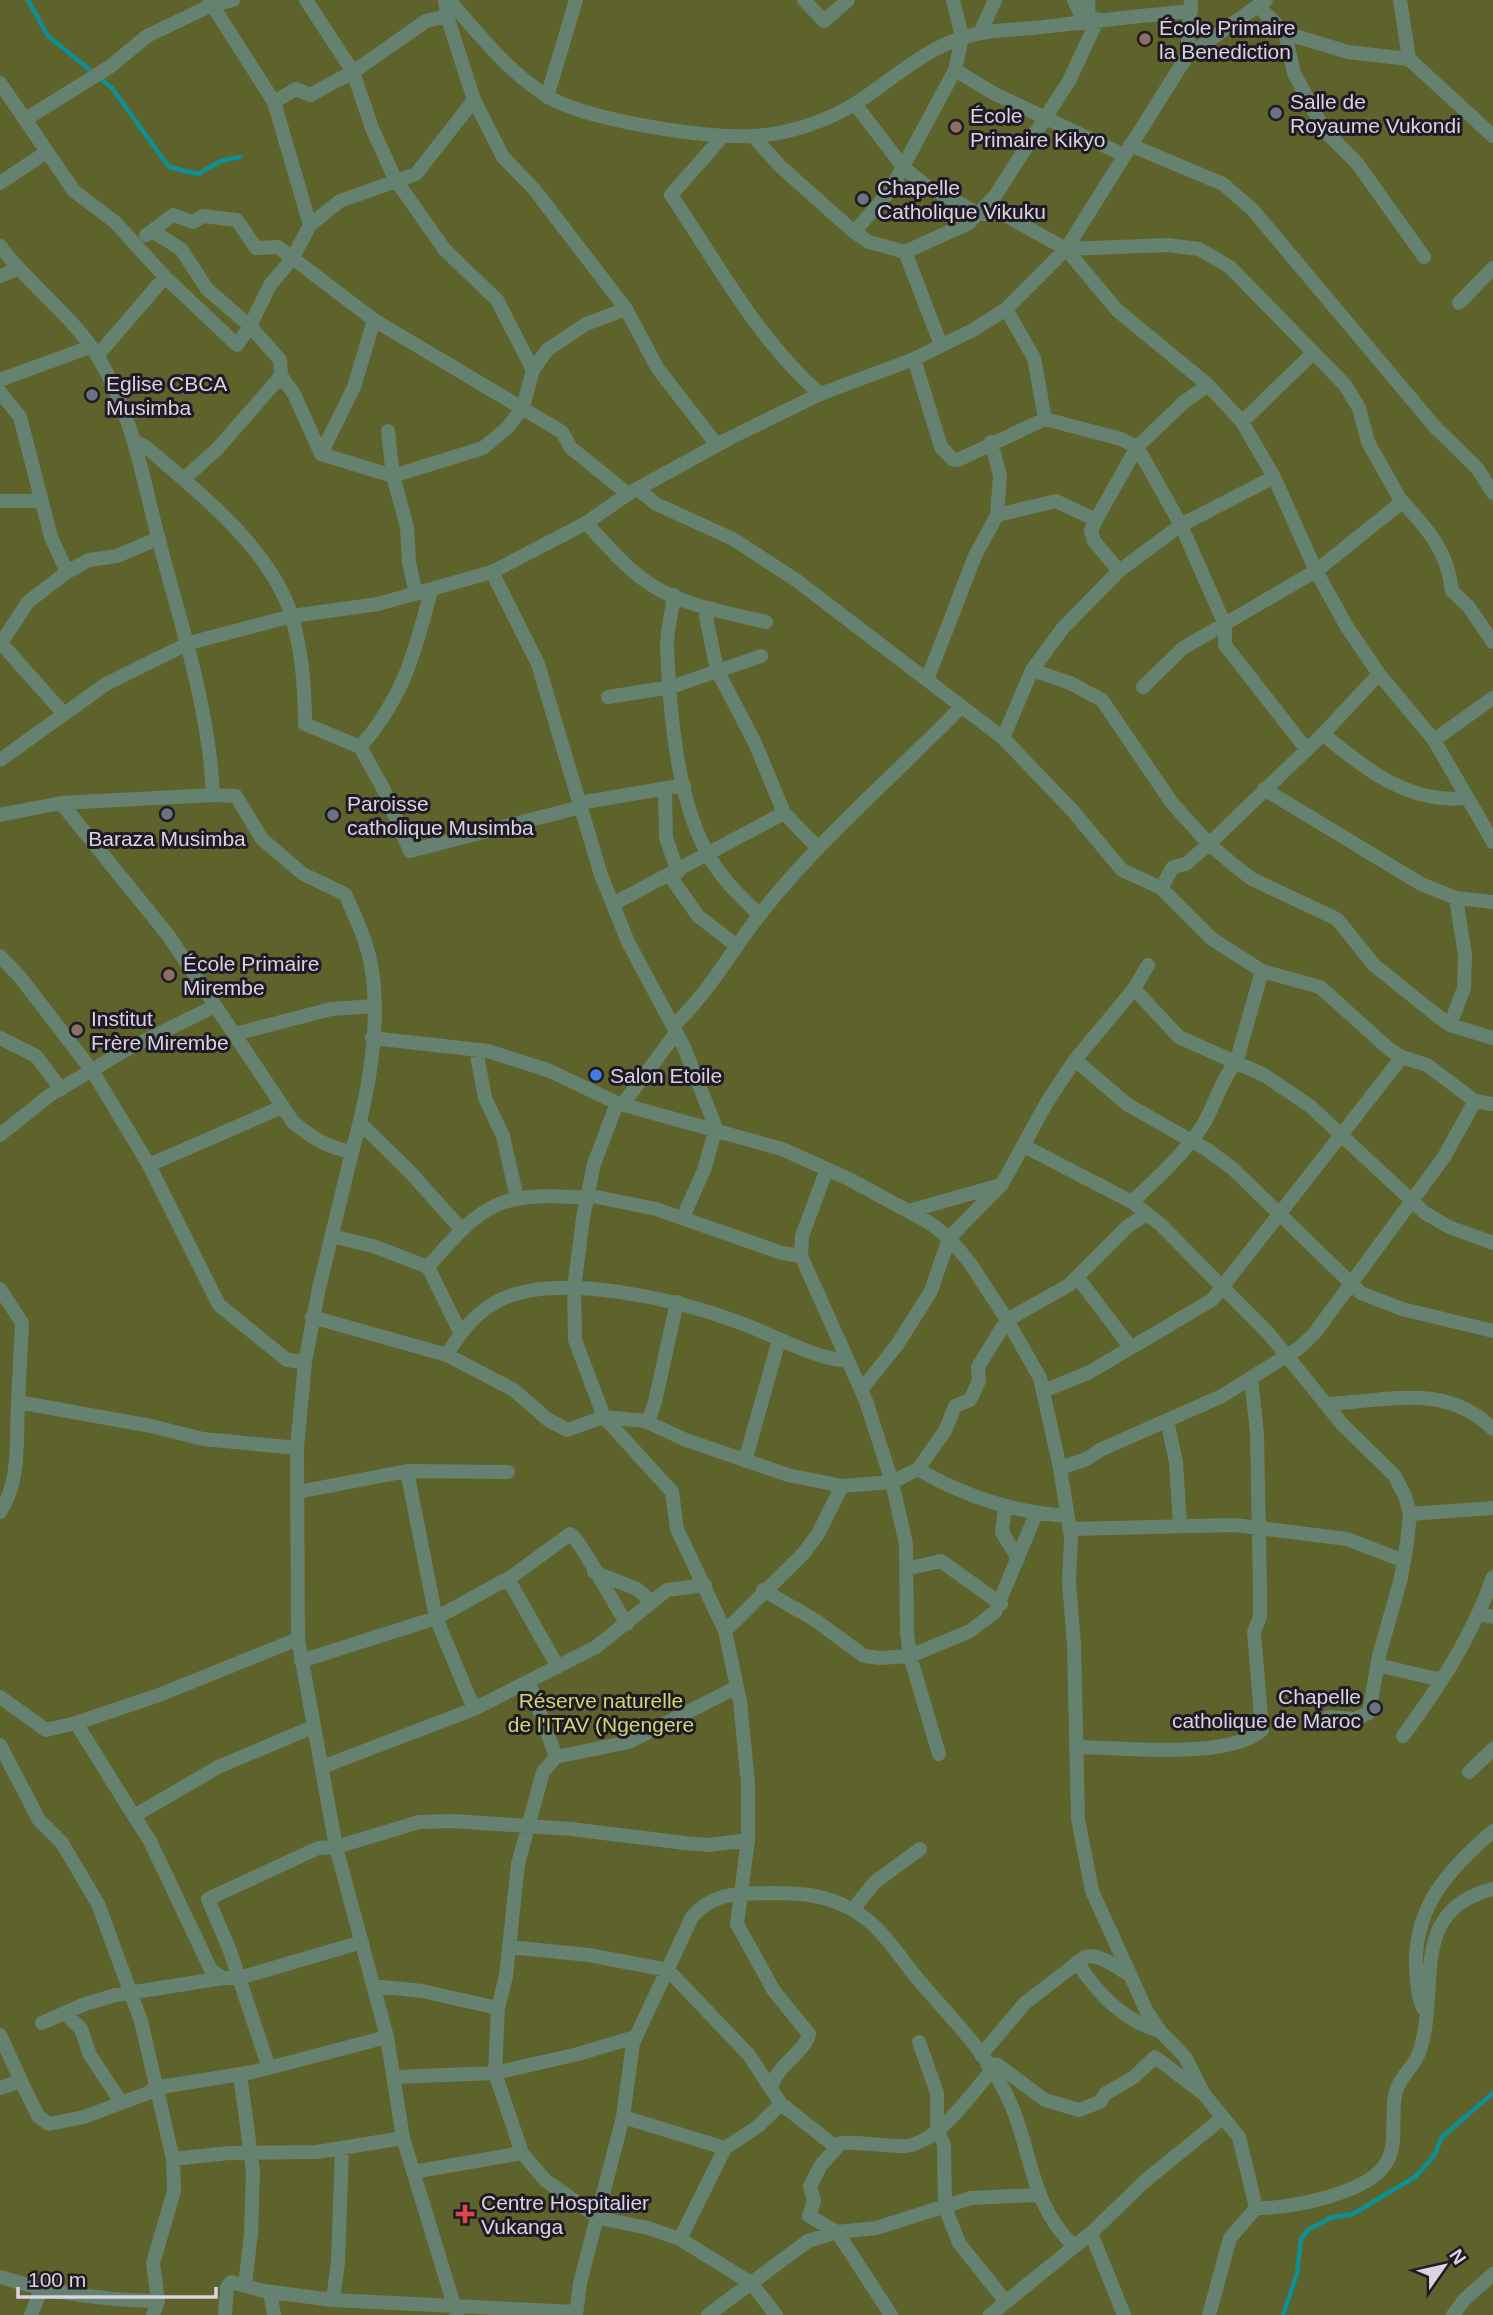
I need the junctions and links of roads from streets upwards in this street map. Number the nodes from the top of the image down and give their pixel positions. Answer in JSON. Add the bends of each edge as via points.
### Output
{"nodes":[{"id":1,"x":233,"y":0,"type":"edge"},
{"id":2,"x":306,"y":0,"type":"edge"},
{"id":3,"x":447,"y":0,"type":"edge"},
{"id":4,"x":576,"y":0,"type":"edge"},
{"id":5,"x":804,"y":0,"type":"edge"},
{"id":6,"x":848,"y":0,"type":"edge"},
{"id":7,"x":953,"y":0,"type":"edge"},
{"id":8,"x":995,"y":0,"type":"edge"},
{"id":9,"x":1074,"y":0,"type":"edge"},
{"id":10,"x":1088,"y":0,"type":"edge"},
{"id":11,"x":1400,"y":0,"type":"edge"},
{"id":12,"x":211,"y":3,"type":"edge"},
{"id":13,"x":1262,"y":3,"type":"edge"},
{"id":14,"x":1191,"y":5,"type":"edge"},
{"id":15,"x":447,"y":16,"type":"junction"},
{"id":16,"x":1090,"y":20,"type":"junction"},
{"id":17,"x":980,"y":33,"type":"junction"},
{"id":18,"x":1284,"y":33,"type":"junction"},
{"id":19,"x":962,"y":37,"type":"junction"},
{"id":20,"x":1187,"y":56,"type":"junction"},
{"id":21,"x":1409,"y":59,"type":"junction"},
{"id":22,"x":955,"y":71,"type":"junction"},
{"id":23,"x":353,"y":72,"type":"junction"},
{"id":24,"x":0,"y":84,"type":"edge"},
{"id":25,"x":547,"y":97,"type":"junction"},
{"id":26,"x":474,"y":100,"type":"junction"},
{"id":27,"x":274,"y":102,"type":"junction"},
{"id":28,"x":855,"y":104,"type":"junction"},
{"id":29,"x":1048,"y":118,"type":"junction"},
{"id":30,"x":26,"y":119,"type":"junction"},
{"id":31,"x":723,"y":136,"type":"junction"},
{"id":32,"x":753,"y":136,"type":"junction"},
{"id":33,"x":1493,"y":136,"type":"edge"},
{"id":34,"x":1127,"y":150,"type":"junction"},
{"id":35,"x":45,"y":153,"type":"junction"},
{"id":36,"x":904,"y":168,"type":"junction"},
{"id":37,"x":395,"y":179,"type":"junction"},
{"id":38,"x":0,"y":183,"type":"edge"},
{"id":39,"x":979,"y":214,"type":"junction"},
{"id":40,"x":310,"y":225,"type":"junction"},
{"id":41,"x":152,"y":231,"type":"junction"},
{"id":42,"x":854,"y":232,"type":"junction"},
{"id":43,"x":135,"y":244,"type":"junction"},
{"id":44,"x":0,"y":246,"type":"edge"},
{"id":45,"x":1066,"y":248,"type":"junction"},
{"id":46,"x":905,"y":251,"type":"junction"},
{"id":47,"x":1424,"y":257,"type":"dead end"},
{"id":48,"x":292,"y":259,"type":"junction"},
{"id":49,"x":1493,"y":268,"type":"edge"},
{"id":50,"x":17,"y":269,"type":"junction"},
{"id":51,"x":0,"y":276,"type":"edge"},
{"id":52,"x":165,"y":277,"type":"junction"},
{"id":53,"x":1459,"y":303,"type":"dead end"},
{"id":54,"x":625,"y":309,"type":"junction"},
{"id":55,"x":1006,"y":309,"type":"junction"},
{"id":56,"x":374,"y":320,"type":"junction"},
{"id":57,"x":250,"y":326,"type":"junction"},
{"id":58,"x":941,"y":345,"type":"junction"},
{"id":59,"x":94,"y":351,"type":"junction"},
{"id":60,"x":1313,"y":352,"type":"junction"},
{"id":61,"x":914,"y":359,"type":"junction"},
{"id":62,"x":533,"y":370,"type":"junction"},
{"id":63,"x":281,"y":376,"type":"junction"},
{"id":64,"x":0,"y":380,"type":"edge"},
{"id":65,"x":1208,"y":385,"type":"junction"},
{"id":66,"x":0,"y":392,"type":"edge"},
{"id":67,"x":820,"y":394,"type":"junction"},
{"id":68,"x":523,"y":407,"type":"junction"},
{"id":69,"x":1045,"y":419,"type":"junction"},
{"id":70,"x":1242,"y":422,"type":"junction"},
{"id":71,"x":388,"y":431,"type":"dead end"},
{"id":72,"x":136,"y":442,"type":"junction"},
{"id":73,"x":991,"y":442,"type":"junction"},
{"id":74,"x":717,"y":445,"type":"junction"},
{"id":75,"x":1137,"y":447,"type":"junction"},
{"id":76,"x":321,"y":454,"type":"junction"},
{"id":77,"x":393,"y":476,"type":"junction"},
{"id":78,"x":1274,"y":477,"type":"junction"},
{"id":79,"x":184,"y":479,"type":"junction"},
{"id":80,"x":633,"y":492,"type":"junction"},
{"id":81,"x":1493,"y":494,"type":"edge"},
{"id":82,"x":1400,"y":499,"type":"junction"},
{"id":83,"x":0,"y":501,"type":"edge"},
{"id":84,"x":41,"y":501,"type":"junction"},
{"id":85,"x":997,"y":515,"type":"junction"},
{"id":86,"x":1096,"y":520,"type":"junction"},
{"id":87,"x":586,"y":523,"type":"junction"},
{"id":88,"x":1181,"y":525,"type":"junction"},
{"id":89,"x":159,"y":538,"type":"junction"},
{"id":90,"x":1119,"y":571,"type":"junction"},
{"id":91,"x":1316,"y":571,"type":"junction"},
{"id":92,"x":67,"y":572,"type":"junction"},
{"id":93,"x":492,"y":572,"type":"junction"},
{"id":94,"x":431,"y":591,"type":"junction"},
{"id":95,"x":416,"y":594,"type":"junction"},
{"id":96,"x":674,"y":596,"type":"junction"},
{"id":97,"x":711,"y":608,"type":"junction"},
{"id":98,"x":292,"y":616,"type":"junction"},
{"id":99,"x":765,"y":622,"type":"dead end"},
{"id":100,"x":1225,"y":625,"type":"junction"},
{"id":101,"x":1493,"y":642,"type":"edge"},
{"id":102,"x":189,"y":643,"type":"junction"},
{"id":103,"x":761,"y":656,"type":"dead end"},
{"id":104,"x":717,"y":670,"type":"junction"},
{"id":105,"x":1032,"y":670,"type":"junction"},
{"id":106,"x":1379,"y":674,"type":"junction"},
{"id":107,"x":927,"y":680,"type":"junction"},
{"id":108,"x":671,"y":687,"type":"junction"},
{"id":109,"x":1143,"y":687,"type":"dead end"},
{"id":110,"x":608,"y":696,"type":"dead end"},
{"id":111,"x":1493,"y":698,"type":"edge"},
{"id":112,"x":961,"y":707,"type":"junction"},
{"id":113,"x":64,"y":714,"type":"junction"},
{"id":114,"x":1323,"y":734,"type":"junction"},
{"id":115,"x":1003,"y":738,"type":"junction"},
{"id":116,"x":1434,"y":740,"type":"junction"},
{"id":117,"x":360,"y":747,"type":"junction"},
{"id":118,"x":1307,"y":750,"type":"junction"},
{"id":119,"x":0,"y":760,"type":"edge"},
{"id":120,"x":684,"y":785,"type":"junction"},
{"id":121,"x":665,"y":788,"type":"junction"},
{"id":122,"x":1264,"y":789,"type":"junction"},
{"id":123,"x":213,"y":795,"type":"junction"},
{"id":124,"x":1466,"y":798,"type":"junction"},
{"id":125,"x":61,"y":803,"type":"junction"},
{"id":126,"x":580,"y":805,"type":"junction"},
{"id":127,"x":784,"y":813,"type":"junction"},
{"id":128,"x":0,"y":816,"type":"edge"},
{"id":129,"x":1493,"y":842,"type":"edge"},
{"id":130,"x":1209,"y":844,"type":"junction"},
{"id":131,"x":818,"y":848,"type":"junction"},
{"id":132,"x":709,"y":855,"type":"junction"},
{"id":133,"x":674,"y":874,"type":"junction"},
{"id":134,"x":1161,"y":888,"type":"junction"},
{"id":135,"x":1456,"y":898,"type":"junction"},
{"id":136,"x":1493,"y":902,"type":"edge"},
{"id":137,"x":613,"y":904,"type":"junction"},
{"id":138,"x":760,"y":915,"type":"junction"},
{"id":139,"x":737,"y":946,"type":"junction"},
{"id":140,"x":0,"y":956,"type":"edge"},
{"id":141,"x":1148,"y":965,"type":"dead end"},
{"id":142,"x":1262,"y":971,"type":"junction"},
{"id":143,"x":1134,"y":989,"type":"junction"},
{"id":144,"x":215,"y":1006,"type":"junction"},
{"id":145,"x":374,"y":1006,"type":"junction"},
{"id":146,"x":1450,"y":1025,"type":"junction"},
{"id":147,"x":675,"y":1029,"type":"junction"},
{"id":148,"x":235,"y":1034,"type":"junction"},
{"id":149,"x":0,"y":1038,"type":"edge"},
{"id":150,"x":372,"y":1038,"type":"junction"},
{"id":151,"x":1493,"y":1038,"type":"edge"},
{"id":152,"x":476,"y":1050,"type":"junction"},
{"id":153,"x":1402,"y":1058,"type":"junction"},
{"id":154,"x":1075,"y":1059,"type":"junction"},
{"id":155,"x":1236,"y":1063,"type":"junction"},
{"id":156,"x":93,"y":1072,"type":"junction"},
{"id":157,"x":61,"y":1089,"type":"junction"},
{"id":158,"x":1475,"y":1101,"type":"junction"},
{"id":159,"x":620,"y":1103,"type":"junction"},
{"id":160,"x":1493,"y":1104,"type":"edge"},
{"id":161,"x":282,"y":1107,"type":"junction"},
{"id":162,"x":360,"y":1123,"type":"junction"},
{"id":163,"x":716,"y":1128,"type":"junction"},
{"id":164,"x":0,"y":1135,"type":"edge"},
{"id":165,"x":1340,"y":1136,"type":"junction"},
{"id":166,"x":1192,"y":1140,"type":"junction"},
{"id":167,"x":1024,"y":1146,"type":"junction"},
{"id":168,"x":352,"y":1152,"type":"junction"},
{"id":169,"x":149,"y":1165,"type":"junction"},
{"id":170,"x":827,"y":1169,"type":"junction"},
{"id":171,"x":1002,"y":1184,"type":"junction"},
{"id":172,"x":587,"y":1197,"type":"junction"},
{"id":173,"x":517,"y":1198,"type":"junction"},
{"id":174,"x":1410,"y":1201,"type":"junction"},
{"id":175,"x":1132,"y":1202,"type":"junction"},
{"id":176,"x":909,"y":1211,"type":"junction"},
{"id":177,"x":1147,"y":1214,"type":"junction"},
{"id":178,"x":1280,"y":1214,"type":"junction"},
{"id":179,"x":683,"y":1217,"type":"junction"},
{"id":180,"x":461,"y":1229,"type":"junction"},
{"id":181,"x":331,"y":1236,"type":"junction"},
{"id":182,"x":949,"y":1238,"type":"junction"},
{"id":183,"x":1493,"y":1243,"type":"edge"},
{"id":184,"x":801,"y":1256,"type":"junction"},
{"id":185,"x":428,"y":1267,"type":"junction"},
{"id":186,"x":1078,"y":1278,"type":"junction"},
{"id":187,"x":1348,"y":1284,"type":"junction"},
{"id":188,"x":574,"y":1288,"type":"junction"},
{"id":189,"x":1221,"y":1288,"type":"junction"},
{"id":190,"x":0,"y":1289,"type":"edge"},
{"id":191,"x":677,"y":1302,"type":"junction"},
{"id":192,"x":312,"y":1317,"type":"junction"},
{"id":193,"x":1007,"y":1320,"type":"junction"},
{"id":194,"x":1493,"y":1331,"type":"edge"},
{"id":195,"x":460,"y":1332,"type":"junction"},
{"id":196,"x":779,"y":1340,"type":"junction"},
{"id":197,"x":1131,"y":1348,"type":"junction"},
{"id":198,"x":447,"y":1355,"type":"junction"},
{"id":199,"x":1288,"y":1356,"type":"junction"},
{"id":200,"x":848,"y":1361,"type":"junction"},
{"id":201,"x":305,"y":1362,"type":"junction"},
{"id":202,"x":1251,"y":1379,"type":"junction"},
{"id":203,"x":861,"y":1390,"type":"junction"},
{"id":204,"x":1043,"y":1391,"type":"junction"},
{"id":205,"x":18,"y":1402,"type":"junction"},
{"id":206,"x":1327,"y":1404,"type":"junction"},
{"id":207,"x":604,"y":1418,"type":"junction"},
{"id":208,"x":1167,"y":1420,"type":"junction"},
{"id":209,"x":648,"y":1422,"type":"junction"},
{"id":210,"x":1493,"y":1429,"type":"edge"},
{"id":211,"x":297,"y":1448,"type":"junction"},
{"id":212,"x":744,"y":1461,"type":"junction"},
{"id":213,"x":1060,"y":1468,"type":"junction"},
{"id":214,"x":918,"y":1469,"type":"junction"},
{"id":215,"x":407,"y":1471,"type":"junction"},
{"id":216,"x":508,"y":1472,"type":"dead end"},
{"id":217,"x":892,"y":1482,"type":"junction"},
{"id":218,"x":842,"y":1486,"type":"junction"},
{"id":219,"x":298,"y":1492,"type":"junction"},
{"id":220,"x":1005,"y":1507,"type":"junction"},
{"id":221,"x":1493,"y":1508,"type":"edge"},
{"id":222,"x":0,"y":1512,"type":"edge"},
{"id":223,"x":1036,"y":1514,"type":"junction"},
{"id":224,"x":1410,"y":1514,"type":"junction"},
{"id":225,"x":1068,"y":1522,"type":"junction"},
{"id":226,"x":1180,"y":1525,"type":"junction"},
{"id":227,"x":1259,"y":1527,"type":"junction"},
{"id":228,"x":1018,"y":1559,"type":"junction"},
{"id":229,"x":1404,"y":1561,"type":"junction"},
{"id":230,"x":906,"y":1569,"type":"junction"},
{"id":231,"x":594,"y":1572,"type":"junction"},
{"id":232,"x":1493,"y":1577,"type":"edge"},
{"id":233,"x":508,"y":1579,"type":"junction"},
{"id":234,"x":705,"y":1585,"type":"junction"},
{"id":235,"x":763,"y":1590,"type":"junction"},
{"id":236,"x":651,"y":1601,"type":"junction"},
{"id":237,"x":1001,"y":1604,"type":"junction"},
{"id":238,"x":1486,"y":1616,"type":"edge"},
{"id":239,"x":436,"y":1618,"type":"junction"},
{"id":240,"x":627,"y":1624,"type":"junction"},
{"id":241,"x":725,"y":1631,"type":"junction"},
{"id":242,"x":298,"y":1640,"type":"junction"},
{"id":243,"x":910,"y":1656,"type":"junction"},
{"id":244,"x":301,"y":1661,"type":"junction"},
{"id":245,"x":1377,"y":1665,"type":"junction"},
{"id":246,"x":558,"y":1667,"type":"junction"},
{"id":247,"x":1442,"y":1680,"type":"junction"},
{"id":248,"x":529,"y":1682,"type":"junction"},
{"id":249,"x":737,"y":1687,"type":"junction"},
{"id":250,"x":0,"y":1697,"type":"edge"},
{"id":251,"x":474,"y":1709,"type":"junction"},
{"id":252,"x":1328,"y":1717,"type":"dead end"},
{"id":253,"x":76,"y":1723,"type":"junction"},
{"id":254,"x":313,"y":1727,"type":"junction"},
{"id":255,"x":1403,"y":1735,"type":"dead end"},
{"id":256,"x":0,"y":1745,"type":"edge"},
{"id":257,"x":1076,"y":1748,"type":"junction"},
{"id":258,"x":1493,"y":1749,"type":"edge"},
{"id":259,"x":939,"y":1754,"type":"dead end"},
{"id":260,"x":556,"y":1757,"type":"junction"},
{"id":261,"x":322,"y":1767,"type":"junction"},
{"id":262,"x":1469,"y":1772,"type":"dead end"},
{"id":263,"x":134,"y":1816,"type":"junction"},
{"id":264,"x":526,"y":1827,"type":"junction"},
{"id":265,"x":1493,"y":1831,"type":"edge"},
{"id":266,"x":748,"y":1840,"type":"junction"},
{"id":267,"x":336,"y":1847,"type":"junction"},
{"id":268,"x":920,"y":1849,"type":"dead end"},
{"id":269,"x":1493,"y":1889,"type":"edge"},
{"id":270,"x":742,"y":1892,"type":"junction"},
{"id":271,"x":853,"y":1909,"type":"junction"},
{"id":272,"x":362,"y":1942,"type":"junction"},
{"id":273,"x":509,"y":1947,"type":"junction"},
{"id":274,"x":1077,"y":1962,"type":"junction"},
{"id":275,"x":668,"y":1970,"type":"junction"},
{"id":276,"x":1129,"y":1975,"type":"junction"},
{"id":277,"x":223,"y":1978,"type":"junction"},
{"id":278,"x":239,"y":1978,"type":"junction"},
{"id":279,"x":373,"y":1986,"type":"junction"},
{"id":280,"x":131,"y":1994,"type":"junction"},
{"id":281,"x":498,"y":2008,"type":"junction"},
{"id":282,"x":65,"y":2012,"type":"junction"},
{"id":283,"x":1425,"y":2012,"type":"junction"},
{"id":284,"x":42,"y":2022,"type":"dead end"},
{"id":285,"x":1160,"y":2031,"type":"junction"},
{"id":286,"x":0,"y":2035,"type":"edge"},
{"id":287,"x":387,"y":2037,"type":"junction"},
{"id":288,"x":635,"y":2037,"type":"junction"},
{"id":289,"x":919,"y":2042,"type":"dead end"},
{"id":290,"x":987,"y":2063,"type":"junction"},
{"id":291,"x":269,"y":2068,"type":"junction"},
{"id":292,"x":495,"y":2073,"type":"junction"},
{"id":293,"x":240,"y":2074,"type":"junction"},
{"id":294,"x":395,"y":2077,"type":"junction"},
{"id":295,"x":21,"y":2081,"type":"junction"},
{"id":296,"x":771,"y":2087,"type":"junction"},
{"id":297,"x":0,"y":2088,"type":"edge"},
{"id":298,"x":154,"y":2088,"type":"junction"},
{"id":299,"x":1203,"y":2093,"type":"junction"},
{"id":300,"x":121,"y":2102,"type":"junction"},
{"id":301,"x":781,"y":2105,"type":"junction"},
{"id":302,"x":623,"y":2117,"type":"junction"},
{"id":303,"x":1221,"y":2119,"type":"junction"},
{"id":304,"x":937,"y":2129,"type":"junction"},
{"id":305,"x":403,"y":2138,"type":"junction"},
{"id":306,"x":836,"y":2147,"type":"junction"},
{"id":307,"x":725,"y":2148,"type":"junction"},
{"id":308,"x":342,"y":2149,"type":"junction"},
{"id":309,"x":252,"y":2152,"type":"junction"},
{"id":310,"x":522,"y":2153,"type":"junction"},
{"id":311,"x":173,"y":2159,"type":"junction"},
{"id":312,"x":413,"y":2172,"type":"junction"},
{"id":313,"x":1037,"y":2195,"type":"junction"},
{"id":314,"x":944,"y":2207,"type":"junction"},
{"id":315,"x":1256,"y":2208,"type":"junction"},
{"id":316,"x":598,"y":2218,"type":"junction"},
{"id":317,"x":837,"y":2232,"type":"junction"},
{"id":318,"x":1091,"y":2233,"type":"junction"},
{"id":319,"x":680,"y":2239,"type":"junction"},
{"id":320,"x":1073,"y":2245,"type":"junction"},
{"id":321,"x":1493,"y":2274,"type":"edge"},
{"id":322,"x":0,"y":2277,"type":"edge"},
{"id":323,"x":751,"y":2284,"type":"junction"},
{"id":324,"x":245,"y":2285,"type":"junction"},
{"id":325,"x":41,"y":2290,"type":"junction"},
{"id":326,"x":270,"y":2292,"type":"junction"},
{"id":327,"x":333,"y":2300,"type":"junction"},
{"id":328,"x":1006,"y":2302,"type":"junction"},
{"id":329,"x":155,"y":2308,"type":"edge"},
{"id":330,"x":353,"y":2308,"type":"edge"},
{"id":331,"x":456,"y":2311,"type":"edge"},
{"id":332,"x":576,"y":2314,"type":"edge"},
{"id":333,"x":31,"y":2315,"type":"edge"},
{"id":334,"x":225,"y":2315,"type":"edge"},
{"id":335,"x":274,"y":2315,"type":"edge"},
{"id":336,"x":708,"y":2315,"type":"edge"},
{"id":337,"x":776,"y":2315,"type":"edge"},
{"id":338,"x":891,"y":2315,"type":"edge"},
{"id":339,"x":990,"y":2315,"type":"edge"},
{"id":340,"x":1124,"y":2315,"type":"edge"},
{"id":341,"x":1209,"y":2315,"type":"edge"},
{"id":342,"x":1453,"y":2315,"type":"edge"}],
"edges":[{"from":1,"to":12,"type":"street"},
{"from":2,"to":23,"type":"street"},
{"from":3,"to":15,"type":"street"},
{"from":3,"to":25,"type":"street"},
{"from":4,"to":25,"type":"street"},
{"from":5,"to":6,"type":"street","via":[[824,21]]},
{"from":7,"to":19,"type":"street"},
{"from":8,"to":17,"type":"street"},
{"from":9,"to":16,"type":"street"},
{"from":10,"to":16,"type":"street"},
{"from":11,"to":21,"type":"street"},
{"from":12,"to":27,"type":"street"},
{"from":12,"to":30,"type":"street","via":[[147,36],[111,66]]},
{"from":13,"to":18,"type":"street"},
{"from":13,"to":20,"type":"street"},
{"from":14,"to":16,"type":"street"},
{"from":14,"to":20,"type":"street"},
{"from":15,"to":23,"type":"street","via":[[426,21]]},
{"from":15,"to":26,"type":"street"},
{"from":16,"to":17,"type":"street"},
{"from":16,"to":29,"type":"street","via":[[1069,81]]},
{"from":17,"to":19,"type":"street"},
{"from":18,"to":21,"type":"street","via":[[1348,52]]},
{"from":18,"to":47,"type":"street","via":[[1294,73],[1324,130],[1357,163]]},
{"from":19,"to":22,"type":"street"},
{"from":19,"to":28,"type":"street","via":[[905,66]]},
{"from":20,"to":34,"type":"street"},
{"from":21,"to":33,"type":"street"},
{"from":22,"to":29,"type":"street"},
{"from":22,"to":36,"type":"street"},
{"from":23,"to":27,"type":"street","via":[[310,95],[296,89]]},
{"from":23,"to":37,"type":"street"},
{"from":24,"to":30,"type":"street"},
{"from":25,"to":31,"type":"street","via":[[621,120]]},
{"from":26,"to":37,"type":"street","via":[[416,174]]},
{"from":26,"to":54,"type":"street","via":[[503,157],[534,189]]},
{"from":27,"to":40,"type":"street"},
{"from":28,"to":32,"type":"street","via":[[832,116]]},
{"from":28,"to":36,"type":"street"},
{"from":29,"to":34,"type":"street"},
{"from":29,"to":39,"type":"street"},
{"from":30,"to":35,"type":"street"},
{"from":31,"to":32,"type":"street"},
{"from":31,"to":67,"type":"street","via":[[671,195],[744,307],[794,371]]},
{"from":32,"to":42,"type":"street"},
{"from":34,"to":45,"type":"street"},
{"from":34,"to":81,"type":"street","via":[[1223,184],[1252,209],[1435,427],[1477,468]]},
{"from":35,"to":38,"type":"street"},
{"from":35,"to":43,"type":"street","via":[[74,191]]},
{"from":36,"to":39,"type":"street","via":[[925,185]]},
{"from":36,"to":42,"type":"street"},
{"from":37,"to":40,"type":"street","via":[[340,201]]},
{"from":37,"to":62,"type":"street","via":[[445,250],[497,300]]},
{"from":39,"to":45,"type":"street","via":[[1003,214]]},
{"from":39,"to":46,"type":"street","via":[[969,223]]},
{"from":40,"to":48,"type":"street"},
{"from":41,"to":43,"type":"street"},
{"from":41,"to":48,"type":"street","via":[[173,215],[193,222],[202,216],[237,220],[256,248],[278,247]]},
{"from":41,"to":57,"type":"street","via":[[181,249],[207,289]]},
{"from":42,"to":46,"type":"street","via":[[869,242]]},
{"from":43,"to":52,"type":"street"},
{"from":44,"to":50,"type":"street"},
{"from":45,"to":55,"type":"street"},
{"from":45,"to":60,"type":"street","via":[[1168,245],[1199,249],[1230,267]]},
{"from":45,"to":65,"type":"street","via":[[1117,310]]},
{"from":46,"to":58,"type":"street"},
{"from":48,"to":56,"type":"street"},
{"from":48,"to":57,"type":"street","via":[[270,285]]},
{"from":49,"to":53,"type":"street"},
{"from":50,"to":51,"type":"street"},
{"from":50,"to":59,"type":"street"},
{"from":52,"to":57,"type":"street","via":[[237,345]]},
{"from":52,"to":59,"type":"street"},
{"from":54,"to":62,"type":"street","via":[[571,331],[547,350]]},
{"from":54,"to":74,"type":"street","via":[[658,369]]},
{"from":55,"to":58,"type":"street"},
{"from":55,"to":69,"type":"street","via":[[1034,358]]},
{"from":56,"to":68,"type":"street"},
{"from":56,"to":76,"type":"street","via":[[354,387]]},
{"from":57,"to":63,"type":"street","via":[[280,360]]},
{"from":58,"to":61,"type":"street"},
{"from":59,"to":64,"type":"street"},
{"from":59,"to":72,"type":"street"},
{"from":60,"to":70,"type":"street"},
{"from":60,"to":82,"type":"street","via":[[1345,384],[1359,408],[1368,442]]},
{"from":61,"to":67,"type":"street"},
{"from":61,"to":73,"type":"street","via":[[947,455],[958,460]]},
{"from":62,"to":68,"type":"street"},
{"from":63,"to":76,"type":"street"},
{"from":63,"to":79,"type":"street"},
{"from":65,"to":70,"type":"street"},
{"from":65,"to":75,"type":"street"},
{"from":66,"to":84,"type":"street","via":[[20,417]]},
{"from":67,"to":74,"type":"street"},
{"from":68,"to":77,"type":"street","via":[[483,448]]},
{"from":68,"to":80,"type":"street","via":[[562,432],[571,448]]},
{"from":69,"to":73,"type":"street"},
{"from":69,"to":75,"type":"street"},
{"from":70,"to":78,"type":"street"},
{"from":71,"to":77,"type":"street"},
{"from":72,"to":79,"type":"street"},
{"from":72,"to":89,"type":"street"},
{"from":73,"to":85,"type":"street","via":[[1000,477]]},
{"from":74,"to":80,"type":"street"},
{"from":75,"to":86,"type":"street"},
{"from":75,"to":88,"type":"street"},
{"from":76,"to":77,"type":"street"},
{"from":77,"to":95,"type":"street","via":[[407,527],[408,562]]},
{"from":78,"to":88,"type":"street"},
{"from":78,"to":91,"type":"street"},
{"from":79,"to":98,"type":"street","via":[[249,545]]},
{"from":80,"to":87,"type":"street"},
{"from":80,"to":107,"type":"street","via":[[733,539],[796,580]]},
{"from":82,"to":91,"type":"street"},
{"from":82,"to":101,"type":"street","via":[[1436,538],[1450,572],[1452,592]]},
{"from":83,"to":84,"type":"street"},
{"from":84,"to":92,"type":"street"},
{"from":85,"to":86,"type":"street","via":[[1056,501]]},
{"from":85,"to":107,"type":"street","via":[[975,556]]},
{"from":86,"to":90,"type":"street","via":[[1091,531],[1094,541]]},
{"from":87,"to":93,"type":"street"},
{"from":87,"to":96,"type":"street","via":[[632,572]]},
{"from":88,"to":90,"type":"street"},
{"from":88,"to":100,"type":"street"},
{"from":89,"to":92,"type":"street","via":[[117,556],[89,560]]},
{"from":89,"to":102,"type":"street"},
{"from":90,"to":105,"type":"street","via":[[1063,628]]},
{"from":91,"to":100,"type":"street"},
{"from":91,"to":106,"type":"street"},
{"from":92,"to":113,"type":"street","via":[[27,603],[1,643]]},
{"from":93,"to":94,"type":"street"},
{"from":93,"to":126,"type":"street","via":[[538,664]]},
{"from":94,"to":95,"type":"street"},
{"from":94,"to":117,"type":"street","via":[[396,699]]},
{"from":95,"to":98,"type":"street"},
{"from":96,"to":97,"type":"street"},
{"from":96,"to":108,"type":"street","via":[[667,647]]},
{"from":97,"to":99,"type":"street"},
{"from":97,"to":104,"type":"street","via":[[707,624]]},
{"from":98,"to":102,"type":"street"},
{"from":98,"to":117,"type":"street","via":[[305,678],[305,724]]},
{"from":100,"to":109,"type":"street","via":[[1183,648]]},
{"from":100,"to":118,"type":"street","via":[[1225,645]]},
{"from":102,"to":113,"type":"street","via":[[106,684]]},
{"from":102,"to":123,"type":"street","via":[[211,755]]},
{"from":103,"to":104,"type":"street"},
{"from":104,"to":108,"type":"street"},
{"from":104,"to":127,"type":"street"},
{"from":105,"to":115,"type":"street"},
{"from":105,"to":130,"type":"street","via":[[1102,700],[1172,803]]},
{"from":106,"to":114,"type":"street"},
{"from":106,"to":116,"type":"street"},
{"from":107,"to":112,"type":"street"},
{"from":108,"to":110,"type":"street"},
{"from":108,"to":120,"type":"street","via":[[671,727]]},
{"from":111,"to":116,"type":"street"},
{"from":112,"to":115,"type":"street"},
{"from":112,"to":131,"type":"street"},
{"from":113,"to":119,"type":"street"},
{"from":114,"to":118,"type":"street"},
{"from":114,"to":124,"type":"street","via":[[1361,766],[1406,790],[1443,801]]},
{"from":115,"to":134,"type":"street","via":[[1122,870]]},
{"from":116,"to":124,"type":"street"},
{"from":117,"to":126,"type":"street","via":[[410,851]]},
{"from":118,"to":122,"type":"street"},
{"from":120,"to":121,"type":"street"},
{"from":120,"to":132,"type":"street"},
{"from":121,"to":126,"type":"street"},
{"from":121,"to":133,"type":"street","via":[[666,838]]},
{"from":122,"to":130,"type":"street"},
{"from":122,"to":135,"type":"street","via":[[1421,884]]},
{"from":123,"to":125,"type":"street"},
{"from":123,"to":145,"type":"street","via":[[236,796],[262,839],[303,874],[345,894],[371,964]]},
{"from":124,"to":129,"type":"street"},
{"from":125,"to":128,"type":"street"},
{"from":125,"to":144,"type":"street","via":[[168,935]]},
{"from":126,"to":137,"type":"street"},
{"from":127,"to":131,"type":"street"},
{"from":127,"to":132,"type":"street"},
{"from":130,"to":134,"type":"street","via":[[1186,864],[1173,867]]},
{"from":130,"to":146,"type":"street","via":[[1252,879],[1337,919],[1374,965]]},
{"from":131,"to":138,"type":"street"},
{"from":132,"to":133,"type":"street"},
{"from":132,"to":138,"type":"street","via":[[729,884]]},
{"from":133,"to":137,"type":"street"},
{"from":133,"to":139,"type":"street","via":[[698,916]]},
{"from":134,"to":142,"type":"street","via":[[1212,939]]},
{"from":135,"to":136,"type":"street"},
{"from":135,"to":146,"type":"street","via":[[1465,955],[1464,988]]},
{"from":137,"to":147,"type":"street"},
{"from":138,"to":139,"type":"street"},
{"from":139,"to":147,"type":"street"},
{"from":140,"to":156,"type":"street"},
{"from":141,"to":143,"type":"street"},
{"from":142,"to":153,"type":"street","via":[[1320,987]]},
{"from":142,"to":155,"type":"street"},
{"from":143,"to":154,"type":"street"},
{"from":143,"to":155,"type":"street","via":[[1179,1037]]},
{"from":144,"to":148,"type":"street"},
{"from":144,"to":156,"type":"street","via":[[124,1051]]},
{"from":145,"to":148,"type":"street","via":[[331,1009]]},
{"from":145,"to":150,"type":"street"},
{"from":146,"to":151,"type":"street"},
{"from":147,"to":159,"type":"street"},
{"from":147,"to":163,"type":"street"},
{"from":148,"to":161,"type":"street"},
{"from":149,"to":157,"type":"street","via":[[36,1056]]},
{"from":150,"to":152,"type":"street"},
{"from":150,"to":162,"type":"street"},
{"from":152,"to":159,"type":"street","via":[[529,1063]]},
{"from":152,"to":173,"type":"street","via":[[485,1098],[503,1136]]},
{"from":153,"to":158,"type":"street","via":[[1427,1065]]},
{"from":153,"to":165,"type":"street"},
{"from":154,"to":166,"type":"street","via":[[1128,1105]]},
{"from":154,"to":167,"type":"street"},
{"from":155,"to":165,"type":"street","via":[[1310,1106]]},
{"from":155,"to":166,"type":"street"},
{"from":156,"to":157,"type":"street"},
{"from":156,"to":169,"type":"street"},
{"from":157,"to":164,"type":"street"},
{"from":158,"to":160,"type":"street"},
{"from":158,"to":174,"type":"street","via":[[1455,1140]]},
{"from":159,"to":163,"type":"street"},
{"from":159,"to":172,"type":"street","via":[[603,1135]]},
{"from":161,"to":168,"type":"street","via":[[312,1137]]},
{"from":161,"to":169,"type":"street"},
{"from":162,"to":168,"type":"street"},
{"from":162,"to":180,"type":"street"},
{"from":163,"to":170,"type":"street"},
{"from":163,"to":179,"type":"street","via":[[708,1160]]},
{"from":165,"to":174,"type":"street"},
{"from":165,"to":178,"type":"street"},
{"from":166,"to":175,"type":"street"},
{"from":166,"to":178,"type":"street","via":[[1232,1168]]},
{"from":167,"to":171,"type":"street"},
{"from":167,"to":175,"type":"street"},
{"from":168,"to":181,"type":"street"},
{"from":169,"to":201,"type":"street","via":[[219,1305],[287,1360]]},
{"from":170,"to":176,"type":"street"},
{"from":170,"to":184,"type":"street","via":[[802,1236]]},
{"from":171,"to":176,"type":"street"},
{"from":171,"to":182,"type":"street"},
{"from":172,"to":173,"type":"street"},
{"from":172,"to":179,"type":"street"},
{"from":172,"to":188,"type":"street"},
{"from":173,"to":180,"type":"street","via":[[476,1215]]},
{"from":174,"to":183,"type":"street","via":[[1449,1227]]},
{"from":174,"to":187,"type":"street"},
{"from":175,"to":177,"type":"street"},
{"from":176,"to":182,"type":"street"},
{"from":177,"to":186,"type":"street","via":[[1128,1226]]},
{"from":177,"to":189,"type":"street"},
{"from":178,"to":187,"type":"street"},
{"from":178,"to":189,"type":"street"},
{"from":179,"to":184,"type":"street"},
{"from":180,"to":185,"type":"street"},
{"from":181,"to":185,"type":"street"},
{"from":181,"to":192,"type":"street"},
{"from":182,"to":193,"type":"street"},
{"from":182,"to":203,"type":"street","via":[[930,1292],[897,1345]]},
{"from":184,"to":200,"type":"street"},
{"from":185,"to":195,"type":"street"},
{"from":186,"to":193,"type":"street"},
{"from":186,"to":197,"type":"street"},
{"from":187,"to":194,"type":"street","via":[[1382,1303]]},
{"from":187,"to":199,"type":"street","via":[[1314,1334]]},
{"from":188,"to":191,"type":"street"},
{"from":188,"to":195,"type":"street","via":[[501,1299]]},
{"from":188,"to":207,"type":"street","via":[[575,1340]]},
{"from":189,"to":197,"type":"street","via":[[1202,1306]]},
{"from":189,"to":199,"type":"street"},
{"from":190,"to":205,"type":"street","via":[[22,1323]]},
{"from":191,"to":196,"type":"street"},
{"from":191,"to":209,"type":"street"},
{"from":192,"to":198,"type":"street"},
{"from":192,"to":201,"type":"street"},
{"from":193,"to":204,"type":"street"},
{"from":193,"to":214,"type":"street","via":[[978,1367],[979,1381],[970,1400],[955,1406]]},
{"from":195,"to":198,"type":"street"},
{"from":196,"to":200,"type":"street","via":[[829,1359]]},
{"from":196,"to":212,"type":"street"},
{"from":197,"to":204,"type":"street","via":[[1088,1373]]},
{"from":198,"to":207,"type":"street","via":[[514,1390],[567,1430]]},
{"from":199,"to":202,"type":"street"},
{"from":199,"to":206,"type":"street"},
{"from":200,"to":203,"type":"street"},
{"from":201,"to":211,"type":"street"},
{"from":202,"to":208,"type":"street"},
{"from":202,"to":227,"type":"street"},
{"from":203,"to":217,"type":"street"},
{"from":204,"to":213,"type":"street"},
{"from":205,"to":211,"type":"street","via":[[203,1439]]},
{"from":205,"to":222,"type":"street","via":[[14,1478]]},
{"from":206,"to":210,"type":"street","via":[[1436,1399],[1462,1405]]},
{"from":206,"to":224,"type":"street","via":[[1394,1475]]},
{"from":207,"to":209,"type":"street"},
{"from":207,"to":234,"type":"street","via":[[672,1492],[677,1529]]},
{"from":208,"to":213,"type":"street"},
{"from":208,"to":226,"type":"street","via":[[1176,1462]]},
{"from":209,"to":212,"type":"street"},
{"from":211,"to":219,"type":"street"},
{"from":212,"to":218,"type":"street"},
{"from":213,"to":225,"type":"street"},
{"from":214,"to":217,"type":"street"},
{"from":214,"to":220,"type":"street","via":[[943,1484]]},
{"from":215,"to":216,"type":"street"},
{"from":215,"to":219,"type":"street"},
{"from":215,"to":239,"type":"street"},
{"from":217,"to":218,"type":"street"},
{"from":217,"to":230,"type":"street","via":[[906,1544]]},
{"from":218,"to":235,"type":"street","via":[[803,1554]]},
{"from":219,"to":242,"type":"street"},
{"from":220,"to":223,"type":"street"},
{"from":220,"to":228,"type":"street","via":[[1002,1532]]},
{"from":221,"to":224,"type":"street"},
{"from":223,"to":225,"type":"street"},
{"from":223,"to":228,"type":"street"},
{"from":224,"to":229,"type":"street"},
{"from":225,"to":226,"type":"street"},
{"from":225,"to":257,"type":"street"},
{"from":226,"to":227,"type":"street"},
{"from":227,"to":229,"type":"street","via":[[1347,1539]]},
{"from":227,"to":257,"type":"street","via":[[1260,1617],[1254,1632],[1262,1730],[1251,1739],[1223,1748]]},
{"from":228,"to":237,"type":"street"},
{"from":229,"to":245,"type":"street"},
{"from":230,"to":237,"type":"street","via":[[941,1561]]},
{"from":230,"to":243,"type":"street"},
{"from":231,"to":233,"type":"street","via":[[580,1543],[570,1534]]},
{"from":231,"to":236,"type":"street","via":[[637,1589]]},
{"from":231,"to":240,"type":"street"},
{"from":232,"to":238,"type":"street"},
{"from":233,"to":239,"type":"street"},
{"from":233,"to":246,"type":"street"},
{"from":234,"to":236,"type":"street","via":[[667,1590]]},
{"from":234,"to":241,"type":"street"},
{"from":235,"to":241,"type":"street"},
{"from":235,"to":243,"type":"street","via":[[816,1620],[864,1656]]},
{"from":236,"to":240,"type":"street"},
{"from":237,"to":243,"type":"street","via":[[970,1631]]},
{"from":238,"to":247,"type":"street"},
{"from":239,"to":244,"type":"street"},
{"from":239,"to":251,"type":"street"},
{"from":240,"to":246,"type":"street"},
{"from":241,"to":249,"type":"street"},
{"from":242,"to":244,"type":"street"},
{"from":242,"to":253,"type":"street"},
{"from":243,"to":259,"type":"street"},
{"from":244,"to":254,"type":"street"},
{"from":245,"to":247,"type":"street"},
{"from":245,"to":252,"type":"street","via":[[1369,1713],[1355,1719]]},
{"from":246,"to":248,"type":"street"},
{"from":247,"to":255,"type":"street"},
{"from":248,"to":251,"type":"street"},
{"from":248,"to":260,"type":"street"},
{"from":249,"to":260,"type":"street","via":[[629,1742]]},
{"from":249,"to":266,"type":"street","via":[[744,1733]]},
{"from":250,"to":253,"type":"street","via":[[46,1730]]},
{"from":251,"to":261,"type":"street"},
{"from":253,"to":263,"type":"street"},
{"from":254,"to":261,"type":"street"},
{"from":254,"to":263,"type":"street","via":[[218,1767]]},
{"from":256,"to":280,"type":"street","via":[[39,1820],[62,1843],[98,1904]]},
{"from":257,"to":276,"type":"street","via":[[1080,1843],[1098,1908]]},
{"from":258,"to":262,"type":"street"},
{"from":260,"to":264,"type":"street","via":[[537,1784]]},
{"from":261,"to":267,"type":"street"},
{"from":263,"to":277,"type":"street","via":[[200,1951],[211,1970]]},
{"from":264,"to":266,"type":"street","via":[[709,1845]]},
{"from":264,"to":267,"type":"street","via":[[419,1822]]},
{"from":264,"to":273,"type":"street"},
{"from":265,"to":283,"type":"street","via":[[1447,1874],[1418,1930],[1417,1991]]},
{"from":266,"to":270,"type":"street"},
{"from":267,"to":272,"type":"street"},
{"from":267,"to":278,"type":"street","via":[[318,1848],[208,1899]]},
{"from":268,"to":271,"type":"street","via":[[874,1882]]},
{"from":269,"to":283,"type":"street","via":[[1464,1899],[1443,1922],[1433,1942]]},
{"from":270,"to":271,"type":"street","via":[[810,1893]]},
{"from":270,"to":275,"type":"street","via":[[717,1897],[701,1907]]},
{"from":270,"to":296,"type":"street","via":[[737,1924],[774,1991],[809,2034],[808,2041],[780,2068]]},
{"from":271,"to":290,"type":"street","via":[[900,1956]]},
{"from":272,"to":278,"type":"street"},
{"from":272,"to":279,"type":"street"},
{"from":273,"to":275,"type":"street","via":[[589,1955]]},
{"from":273,"to":281,"type":"street"},
{"from":274,"to":276,"type":"street","via":[[1091,1955]]},
{"from":274,"to":285,"type":"street","via":[[1107,2001]]},
{"from":274,"to":290,"type":"street","via":[[1025,2003]]},
{"from":275,"to":288,"type":"street"},
{"from":275,"to":296,"type":"street","via":[[740,2045]]},
{"from":276,"to":285,"type":"street"},
{"from":277,"to":278,"type":"street"},
{"from":277,"to":280,"type":"street"},
{"from":278,"to":291,"type":"street"},
{"from":279,"to":281,"type":"street","via":[[422,1991]]},
{"from":279,"to":287,"type":"street"},
{"from":280,"to":282,"type":"street"},
{"from":280,"to":298,"type":"street"},
{"from":281,"to":292,"type":"street"},
{"from":282,"to":284,"type":"street"},
{"from":282,"to":300,"type":"street","via":[[80,2029],[90,2054]]},
{"from":283,"to":315,"type":"street","via":[[1420,2050],[1396,2093],[1391,2151],[1382,2169],[1364,2182],[1312,2202]]},
{"from":285,"to":299,"type":"street","via":[[1185,2057]]},
{"from":286,"to":295,"type":"street"},
{"from":287,"to":291,"type":"street"},
{"from":287,"to":294,"type":"street"},
{"from":288,"to":292,"type":"street"},
{"from":288,"to":302,"type":"street"},
{"from":289,"to":304,"type":"street","via":[[937,2093]]},
{"from":290,"to":299,"type":"street","via":[[998,2065],[1045,2100],[1079,2110],[1100,2102],[1155,2057]]},
{"from":290,"to":304,"type":"street","via":[[961,2108]]},
{"from":290,"to":313,"type":"street","via":[[1018,2124]]},
{"from":291,"to":293,"type":"street"},
{"from":292,"to":294,"type":"street"},
{"from":292,"to":310,"type":"street"},
{"from":293,"to":298,"type":"street"},
{"from":293,"to":309,"type":"street"},
{"from":294,"to":305,"type":"street"},
{"from":295,"to":297,"type":"street"},
{"from":295,"to":300,"type":"street","via":[[38,2116],[49,2124],[85,2117]]},
{"from":296,"to":301,"type":"street"},
{"from":298,"to":300,"type":"street"},
{"from":298,"to":311,"type":"street"},
{"from":299,"to":303,"type":"street"},
{"from":301,"to":306,"type":"street"},
{"from":301,"to":307,"type":"street"},
{"from":302,"to":307,"type":"street"},
{"from":302,"to":316,"type":"street"},
{"from":303,"to":315,"type":"street","via":[[1239,2137]]},
{"from":303,"to":318,"type":"street"},
{"from":304,"to":306,"type":"street","via":[[910,2146],[854,2142]]},
{"from":304,"to":314,"type":"street","via":[[944,2145]]},
{"from":305,"to":308,"type":"street"},
{"from":305,"to":312,"type":"street"},
{"from":306,"to":317,"type":"street","via":[[810,2186],[814,2201],[809,2216]]},
{"from":307,"to":319,"type":"street"},
{"from":308,"to":309,"type":"street"},
{"from":308,"to":327,"type":"street"},
{"from":309,"to":311,"type":"street"},
{"from":309,"to":324,"type":"street"},
{"from":310,"to":312,"type":"street"},
{"from":310,"to":316,"type":"street","via":[[545,2180]]},
{"from":311,"to":329,"type":"street","via":[[174,2191],[153,2263]]},
{"from":312,"to":331,"type":"street"},
{"from":313,"to":314,"type":"street","via":[[971,2198]]},
{"from":313,"to":320,"type":"street","via":[[1057,2230]]},
{"from":314,"to":317,"type":"street","via":[[876,2228]]},
{"from":314,"to":328,"type":"street","via":[[959,2243]]},
{"from":315,"to":341,"type":"street","via":[[1230,2238]]},
{"from":316,"to":319,"type":"street"},
{"from":316,"to":332,"type":"street"},
{"from":317,"to":323,"type":"street","via":[[807,2242]]},
{"from":317,"to":338,"type":"street"},
{"from":318,"to":320,"type":"street"},
{"from":318,"to":340,"type":"street"},
{"from":319,"to":323,"type":"street"},
{"from":320,"to":328,"type":"street"},
{"from":321,"to":342,"type":"street"},
{"from":322,"to":325,"type":"street"},
{"from":323,"to":336,"type":"street"},
{"from":323,"to":337,"type":"street"},
{"from":324,"to":326,"type":"street"},
{"from":324,"to":334,"type":"street","via":[[229,2284]]},
{"from":325,"to":329,"type":"street"},
{"from":325,"to":333,"type":"street"},
{"from":326,"to":327,"type":"street"},
{"from":326,"to":335,"type":"street"},
{"from":327,"to":330,"type":"street"},
{"from":328,"to":339,"type":"street"},
{"from":330,"to":331,"type":"street"},
{"from":331,"to":332,"type":"street"}]}
